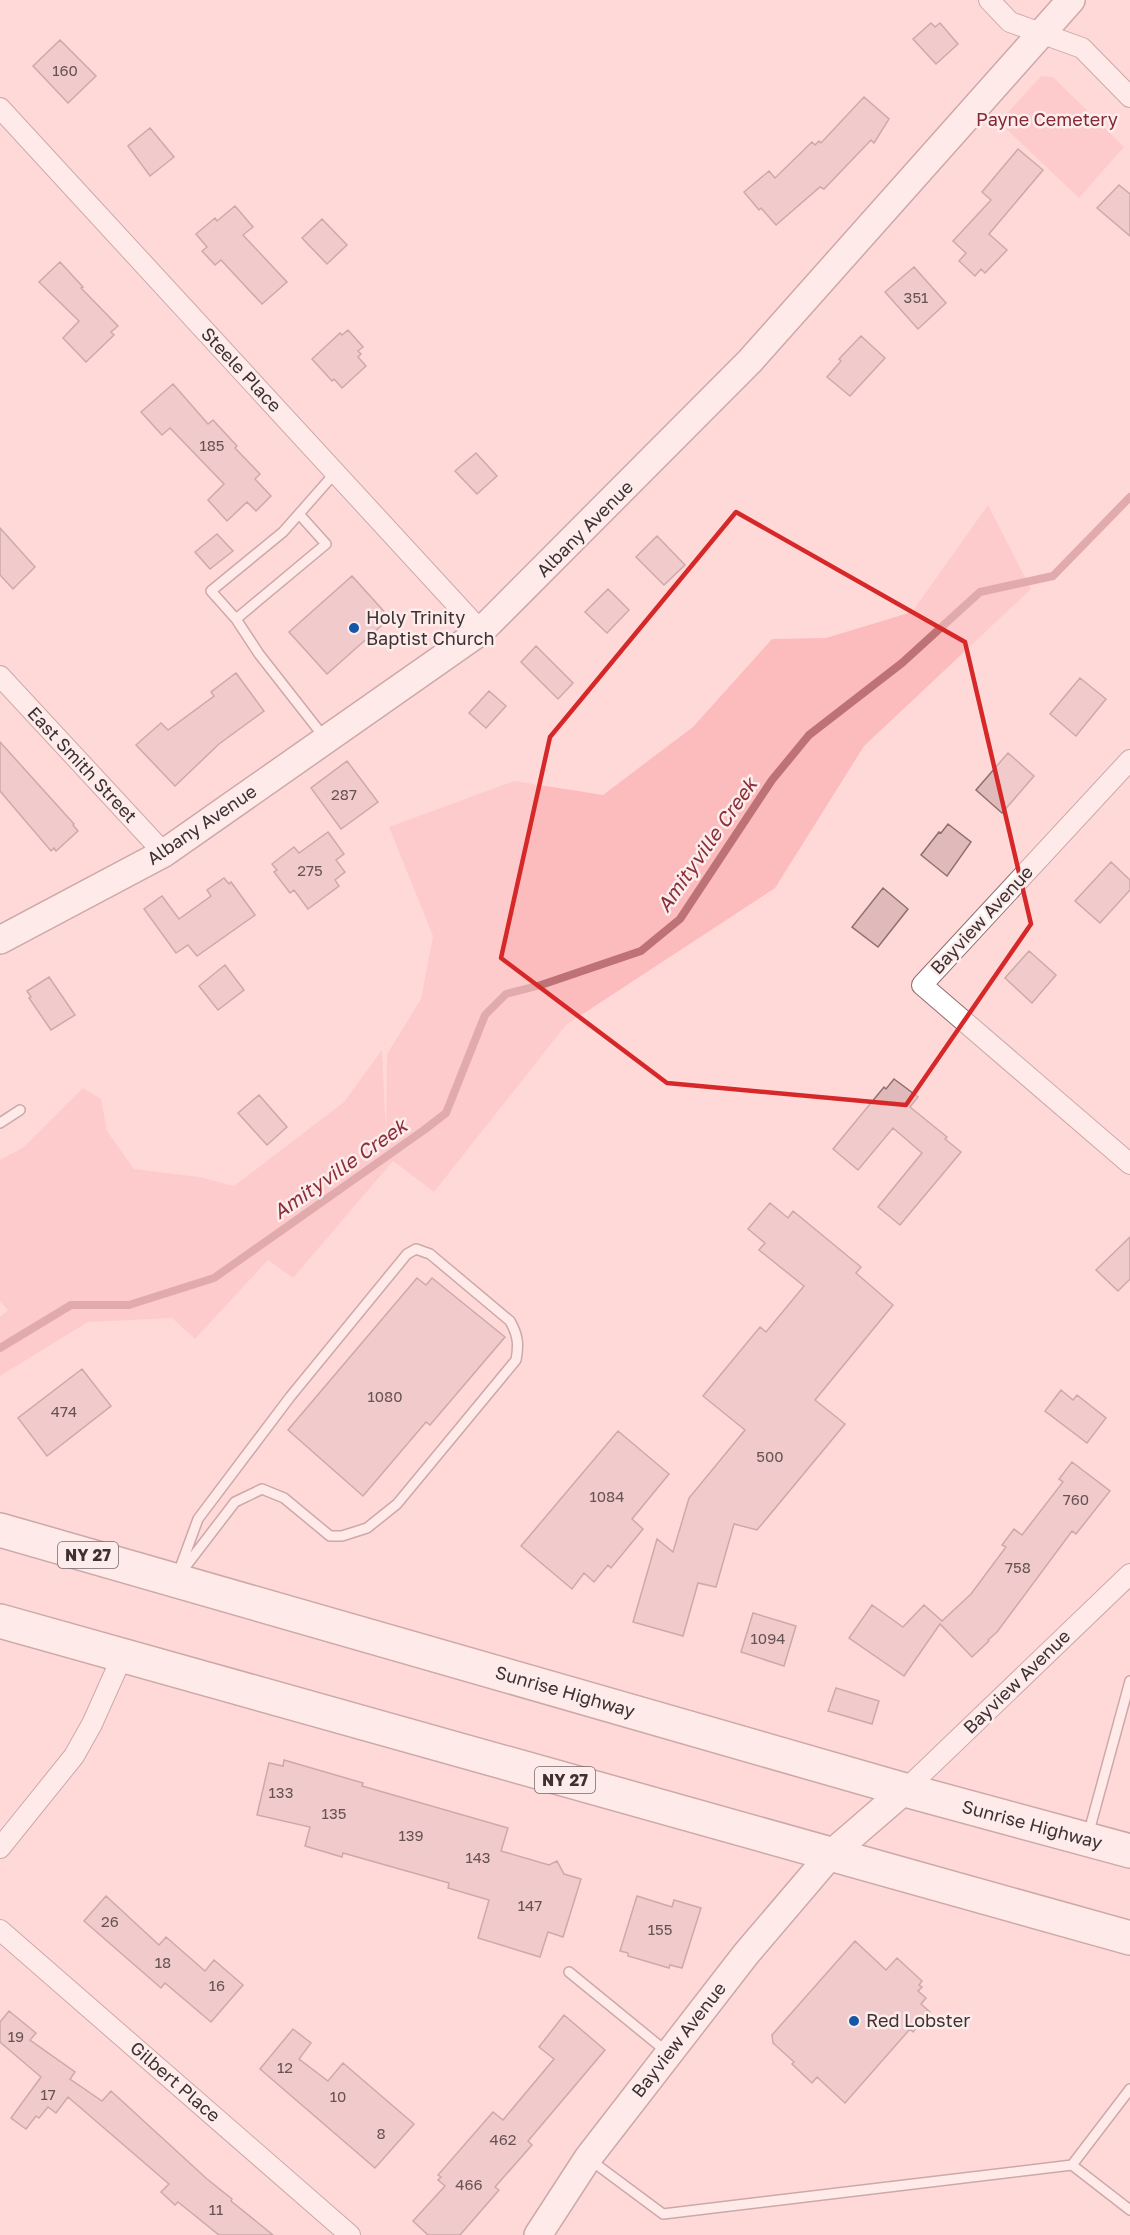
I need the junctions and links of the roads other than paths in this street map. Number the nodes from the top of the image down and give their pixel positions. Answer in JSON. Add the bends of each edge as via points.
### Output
{"nodes":[{"id":1,"x":989,"y":0,"type":"edge"},
{"id":2,"x":1071,"y":0,"type":"edge"},
{"id":3,"x":1042,"y":33,"type":"junction"},
{"id":4,"x":1130,"y":97,"type":"edge"},
{"id":5,"x":0,"y":108,"type":"edge"},
{"id":6,"x":335,"y":472,"type":"junction"},
{"id":7,"x":299,"y":514,"type":"junction"},
{"id":8,"x":236,"y":619,"type":"junction"},
{"id":9,"x":482,"y":632,"type":"junction"},
{"id":10,"x":0,"y":676,"type":"edge"},
{"id":11,"x":326,"y":740,"type":"junction"},
{"id":12,"x":1130,"y":760,"type":"edge"},
{"id":13,"x":164,"y":853,"type":"junction"},
{"id":14,"x":0,"y":940,"type":"edge"},
{"id":15,"x":20,"y":1110,"type":"dead end"},
{"id":16,"x":0,"y":1123,"type":"edge"},
{"id":17,"x":1130,"y":1164,"type":"edge"},
{"id":18,"x":0,"y":1530,"type":"edge"},
{"id":19,"x":1130,"y":1574,"type":"edge"},
{"id":20,"x":176,"y":1579,"type":"junction"},
{"id":21,"x":0,"y":1621,"type":"edge"},
{"id":22,"x":122,"y":1657,"type":"junction"},
{"id":23,"x":1130,"y":1681,"type":"edge"},
{"id":24,"x":904,"y":1790,"type":"junction"},
{"id":25,"x":1086,"y":1839,"type":"junction"},
{"id":26,"x":0,"y":1848,"type":"edge"},
{"id":27,"x":1130,"y":1851,"type":"edge"},
{"id":28,"x":832,"y":1853,"type":"junction"},
{"id":29,"x":0,"y":1930,"type":"edge"},
{"id":30,"x":1130,"y":1938,"type":"edge"},
{"id":31,"x":569,"y":1972,"type":"dead end"},
{"id":32,"x":669,"y":2054,"type":"junction"},
{"id":33,"x":1130,"y":2089,"type":"edge"},
{"id":34,"x":588,"y":2158,"type":"junction"},
{"id":35,"x":1072,"y":2165,"type":"junction"},
{"id":36,"x":1130,"y":2210,"type":"edge"},
{"id":37,"x":350,"y":2235,"type":"edge"},
{"id":38,"x":537,"y":2235,"type":"edge"}],
"edges":[{"from":1,"to":3,"type":"street","via":[[1010,22]]},
{"from":2,"to":3,"type":"street","name":"Albany Avenue"},
{"from":3,"to":4,"type":"street","via":[[1082,48]]},
{"from":3,"to":9,"type":"street","name":"Albany Avenue","via":[[750,362]]},
{"from":5,"to":6,"type":"street","name":"Steele Place"},
{"from":6,"to":7,"type":"lane"},
{"from":6,"to":9,"type":"street","name":"Steele Place"},
{"from":7,"to":8,"type":"lane","via":[[283,532],[211,591]]},
{"from":7,"to":8,"type":"lane","via":[[326,544]]},
{"from":8,"to":11,"type":"lane"},
{"from":9,"to":11,"type":"street","name":"Albany Avenue"},
{"from":10,"to":13,"type":"street","name":"East Smith Street"},
{"from":11,"to":13,"type":"street","name":"Albany Avenue"},
{"from":12,"to":17,"type":"street","name":"Bayview Avenue","via":[[922,985]]},
{"from":13,"to":14,"type":"street","name":"Albany Avenue"},
{"from":15,"to":16,"type":"lane"},
{"from":18,"to":20,"type":"highway","name":"Sunrise Highway","number":"NY 27"},
{"from":19,"to":24,"type":"street","name":"Bayview Avenue"},
{"from":20,"to":20,"type":"lane","via":[[235,1502],[262,1489],[284,1498],[330,1536],[366,1528],[396,1504],[516,1360],[517,1333],[510,1321],[430,1254],[416,1250],[407,1254],[290,1397],[198,1519]]},
{"from":20,"to":24,"type":"highway","name":"Sunrise Highway","number":"NY 27"},
{"from":21,"to":22,"type":"highway","number":"NY 27"},
{"from":22,"to":26,"type":"street","via":[[74,1756]]},
{"from":22,"to":28,"type":"highway","number":"NY 27"},
{"from":23,"to":25,"type":"lane"},
{"from":24,"to":25,"type":"highway","name":"Sunrise Highway","number":"NY 27"},
{"from":24,"to":28,"type":"street","name":"Bayview Avenue"},
{"from":25,"to":27,"type":"highway","name":"Sunrise Highway","number":"NY 27"},
{"from":28,"to":30,"type":"highway","number":"NY 27"},
{"from":28,"to":32,"type":"street","name":"Bayview Avenue","via":[[746,1954]]},
{"from":29,"to":37,"type":"street","name":"Gilbert Place"},
{"from":31,"to":32,"type":"lane"},
{"from":32,"to":34,"type":"street","name":"Bayview Avenue"},
{"from":33,"to":35,"type":"lane"},
{"from":34,"to":35,"type":"lane","via":[[663,2214]]},
{"from":34,"to":38,"type":"street","name":"Bayview Avenue"},
{"from":35,"to":36,"type":"lane"}]}
